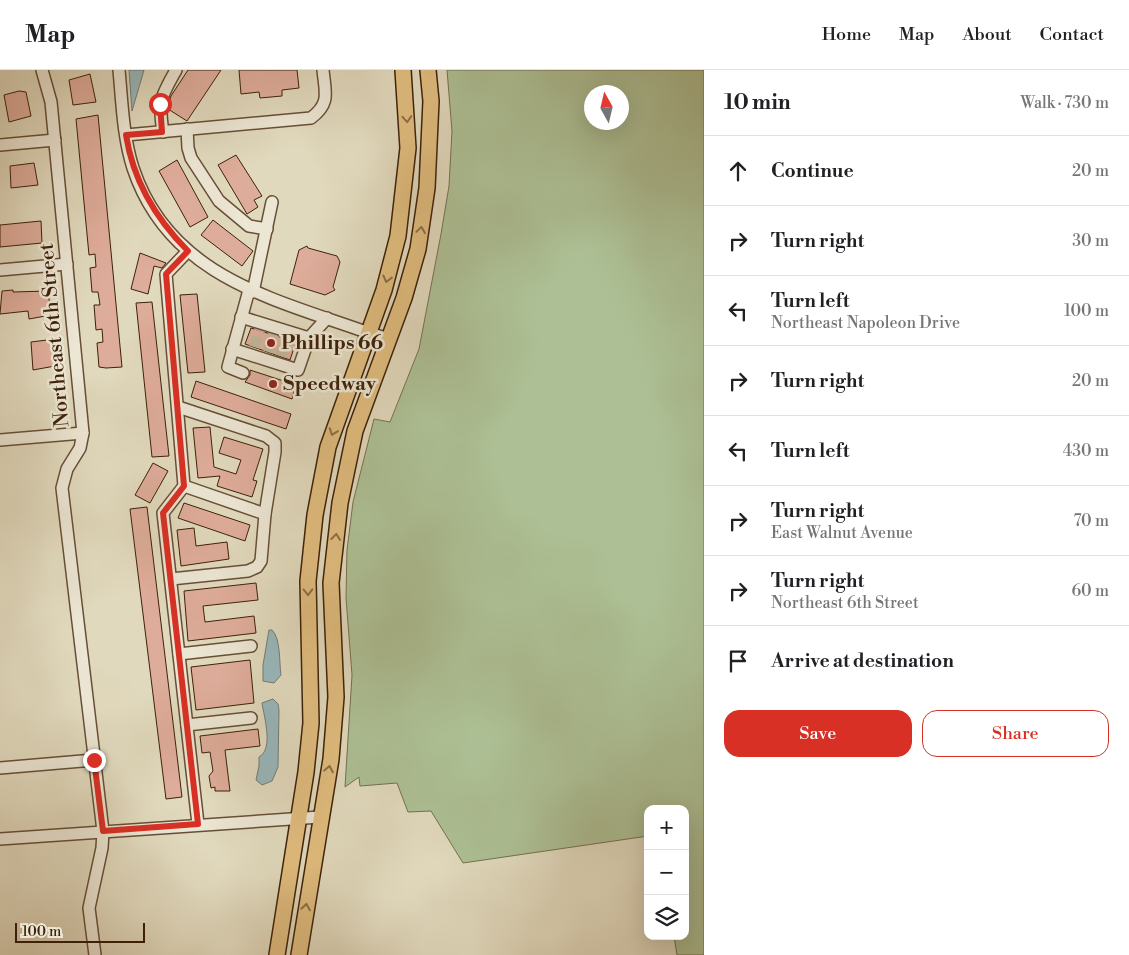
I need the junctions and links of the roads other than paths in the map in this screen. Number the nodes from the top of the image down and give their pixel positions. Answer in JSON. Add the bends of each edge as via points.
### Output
{"nodes":[{"id":1,"x":42,"y":70,"type":"edge"},
{"id":2,"x":119,"y":70,"type":"edge"},
{"id":3,"x":176,"y":70,"type":"edge"},
{"id":4,"x":323,"y":70,"type":"edge"},
{"id":5,"x":403,"y":70,"type":"edge"},
{"id":6,"x":428,"y":70,"type":"edge"},
{"id":7,"x":187,"y":129,"type":"junction"},
{"id":8,"x":162,"y":132,"type":"junction"},
{"id":9,"x":126,"y":135,"type":"junction"},
{"id":10,"x":55,"y":140,"type":"junction"},
{"id":11,"x":0,"y":144,"type":"edge"},
{"id":12,"x":272,"y":202,"type":"dead end"},
{"id":13,"x":267,"y":229,"type":"junction"},
{"id":14,"x":188,"y":251,"type":"junction"},
{"id":15,"x":67,"y":264,"type":"junction"},
{"id":16,"x":0,"y":270,"type":"edge"},
{"id":17,"x":251,"y":291,"type":"junction"},
{"id":18,"x":241,"y":317,"type":"junction"},
{"id":19,"x":327,"y":318,"type":"junction"},
{"id":20,"x":369,"y":334,"type":"junction"},
{"id":21,"x":310,"y":338,"type":"junction"},
{"id":22,"x":389,"y":339,"type":"junction"},
{"id":23,"x":232,"y":349,"type":"junction"},
{"id":24,"x":243,"y":373,"type":"dead end"},
{"id":25,"x":178,"y":407,"type":"junction"},
{"id":26,"x":83,"y":432,"type":"junction"},
{"id":27,"x":0,"y":440,"type":"edge"},
{"id":28,"x":184,"y":486,"type":"junction"},
{"id":29,"x":265,"y":514,"type":"junction"},
{"id":30,"x":171,"y":580,"type":"junction"},
{"id":31,"x":251,"y":646,"type":"dead end"},
{"id":32,"x":179,"y":654,"type":"junction"},
{"id":33,"x":250,"y":718,"type":"dead end"},
{"id":34,"x":187,"y":724,"type":"junction"},
{"id":35,"x":94,"y":760,"type":"junction"},
{"id":36,"x":0,"y":768,"type":"edge"},
{"id":37,"x":320,"y":817,"type":"junction"},
{"id":38,"x":297,"y":818,"type":"junction"},
{"id":39,"x":198,"y":824,"type":"junction"},
{"id":40,"x":103,"y":831,"type":"junction"},
{"id":41,"x":0,"y":839,"type":"edge"},
{"id":42,"x":95,"y":955,"type":"edge"},
{"id":43,"x":277,"y":955,"type":"edge"},
{"id":44,"x":298,"y":955,"type":"edge"}],
"edges":[{"from":1,"to":10,"type":"street","name":"Northeast 6th Street","via":[[51,102]]},
{"from":2,"to":9,"type":"street"},
{"from":3,"to":8,"type":"street","via":[[160,104]]},
{"from":4,"to":7,"type":"street","via":[[326,102],[311,118]]},
{"from":5,"to":20,"type":"main road","one_way":true,"via":[[408,148],[398,236]]},
{"from":22,"to":6,"type":"main road","one_way":true,"via":[[418,249],[422,223],[431,101]]},
{"from":7,"to":8,"type":"street"},
{"from":7,"to":13,"type":"street","via":[[191,158],[219,201],[249,226]]},
{"from":8,"to":9,"type":"street"},
{"from":9,"to":14,"type":"street","via":[[134,168],[145,194],[160,220]]},
{"from":10,"to":11,"type":"street"},
{"from":10,"to":15,"type":"street","name":"Northeast 6th Street"},
{"from":12,"to":13,"type":"street"},
{"from":13,"to":17,"type":"street"},
{"from":14,"to":17,"type":"street","via":[[220,275]]},
{"from":14,"to":25,"type":"street","via":[[166,274]]},
{"from":15,"to":16,"type":"street"},
{"from":15,"to":26,"type":"street","name":"Northeast 6th Street"},
{"from":17,"to":18,"type":"street"},
{"from":17,"to":19,"type":"street"},
{"from":18,"to":21,"type":"street","via":[[286,334]]},
{"from":18,"to":23,"type":"street"},
{"from":19,"to":20,"type":"street"},
{"from":19,"to":21,"type":"street"},
{"from":20,"to":22,"type":"street"},
{"from":20,"to":38,"type":"main road","one_way":true,"via":[[328,447],[315,515],[308,581],[311,723]]},
{"from":21,"to":23,"type":"street","via":[[298,370],[253,351]]},
{"from":37,"to":22,"type":"main road","one_way":true,"via":[[331,760],[336,697],[331,583],[340,503],[355,431]]},
{"from":23,"to":24,"type":"street","via":[[228,367]]},
{"from":25,"to":28,"type":"street"},
{"from":25,"to":29,"type":"street","via":[[266,436],[275,443]]},
{"from":26,"to":27,"type":"street"},
{"from":26,"to":35,"type":"street","name":"Northeast 6th Street","via":[[80,448],[67,469],[62,488]]},
{"from":28,"to":29,"type":"street"},
{"from":28,"to":30,"type":"street","via":[[163,513]]},
{"from":29,"to":30,"type":"street","via":[[261,561],[257,567],[248,571]]},
{"from":30,"to":32,"type":"street"},
{"from":31,"to":32,"type":"street"},
{"from":32,"to":34,"type":"street"},
{"from":33,"to":34,"type":"street"},
{"from":34,"to":39,"type":"street"},
{"from":35,"to":36,"type":"street"},
{"from":35,"to":40,"type":"street","name":"Northeast 6th Street"},
{"from":37,"to":38,"type":"street"},
{"from":44,"to":37,"type":"main road","one_way":true},
{"from":38,"to":39,"type":"street"},
{"from":38,"to":43,"type":"main road"},
{"from":39,"to":40,"type":"street"},
{"from":40,"to":41,"type":"street"},
{"from":40,"to":42,"type":"street","name":"Northeast 6th Street","via":[[89,908]]}]}
